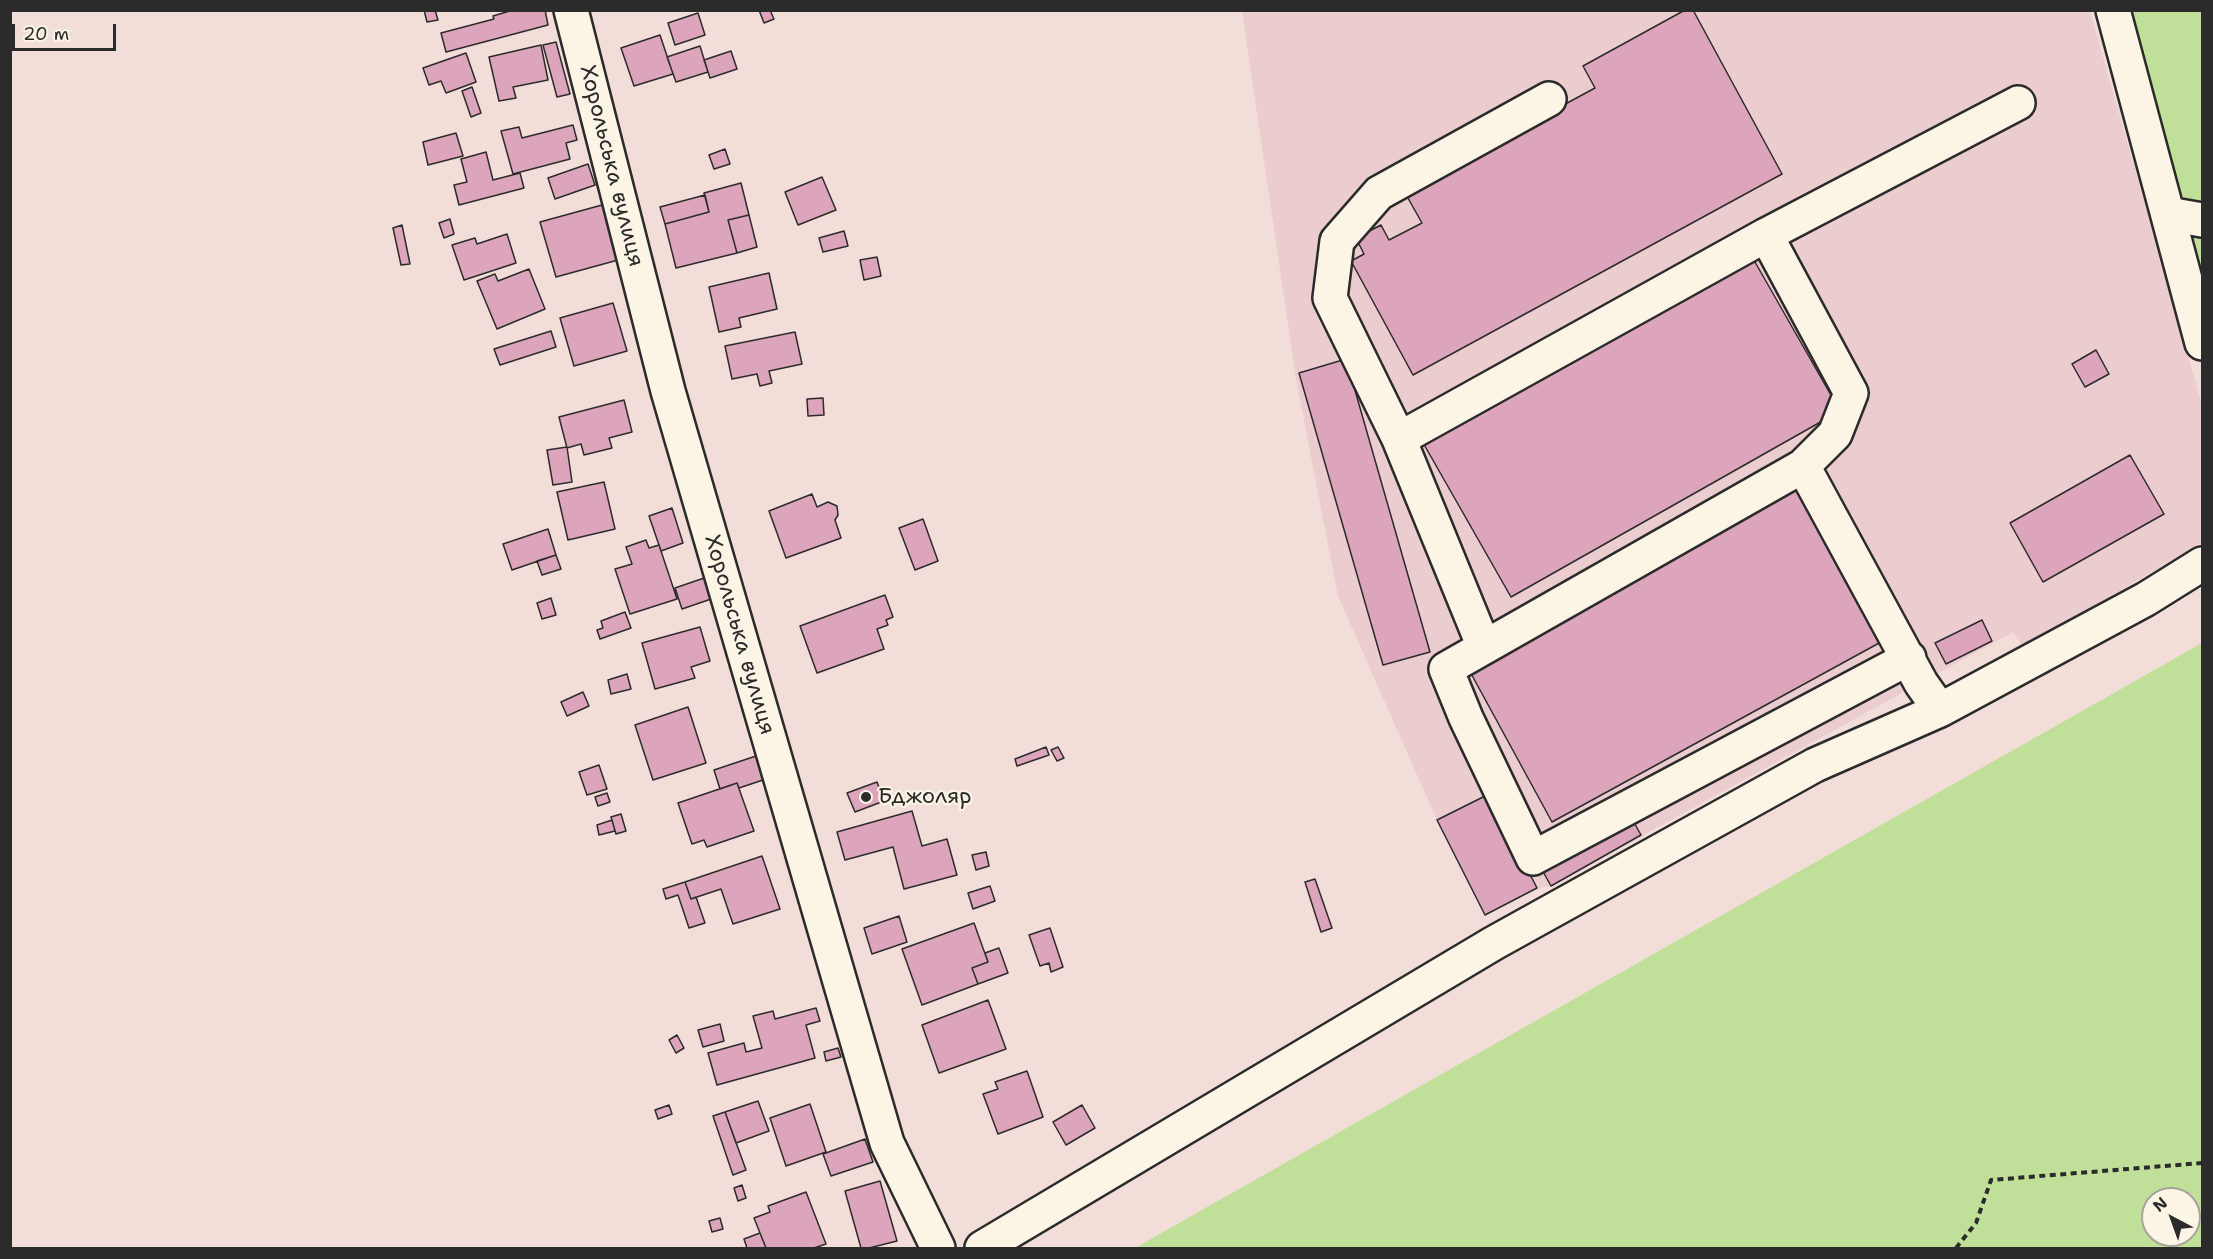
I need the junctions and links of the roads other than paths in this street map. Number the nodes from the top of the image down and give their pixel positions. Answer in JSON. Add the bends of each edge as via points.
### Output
{"nodes":[{"id":1,"x":571,"y":10,"type":"edge"},
{"id":2,"x":2113,"y":10,"type":"edge"},
{"id":3,"x":1549,"y":99,"type":"dead end"},
{"id":4,"x":2018,"y":103,"type":"dead end"},
{"id":5,"x":2168,"y":214,"type":"junction"},
{"id":6,"x":2202,"y":220,"type":"edge"},
{"id":7,"x":1766,"y":235,"type":"junction"},
{"id":8,"x":2202,"y":343,"type":"edge"},
{"id":9,"x":1399,"y":439,"type":"junction"},
{"id":10,"x":1803,"y":466,"type":"junction"},
{"id":11,"x":2202,"y":564,"type":"edge"},
{"id":12,"x":1484,"y":647,"type":"junction"},
{"id":13,"x":1909,"y":658,"type":"junction"},
{"id":14,"x":1940,"y":710,"type":"junction"},
{"id":15,"x":938,"y":1248,"type":"edge"},
{"id":16,"x":982,"y":1248,"type":"edge"}],
"edges":[{"from":1,"to":15,"type":"street","name":"Хорольська вулиця","via":[[668,391],[887,1143]]},
{"from":2,"to":5,"type":"street"},
{"from":3,"to":9,"type":"street","via":[[1379,194],[1337,241],[1330,298]]},
{"from":4,"to":7,"type":"street"},
{"from":5,"to":6,"type":"street"},
{"from":5,"to":8,"type":"street"},
{"from":7,"to":9,"type":"street"},
{"from":7,"to":10,"type":"street","via":[[1851,393],[1836,434]]},
{"from":9,"to":12,"type":"street"},
{"from":10,"to":12,"type":"street"},
{"from":10,"to":13,"type":"street"},
{"from":11,"to":14,"type":"street","via":[[2146,599]]},
{"from":12,"to":13,"type":"street","via":[[1446,669],[1533,858]]},
{"from":13,"to":14,"type":"street"},
{"from":14,"to":16,"type":"street","via":[[1815,765],[1505,937]]}]}
